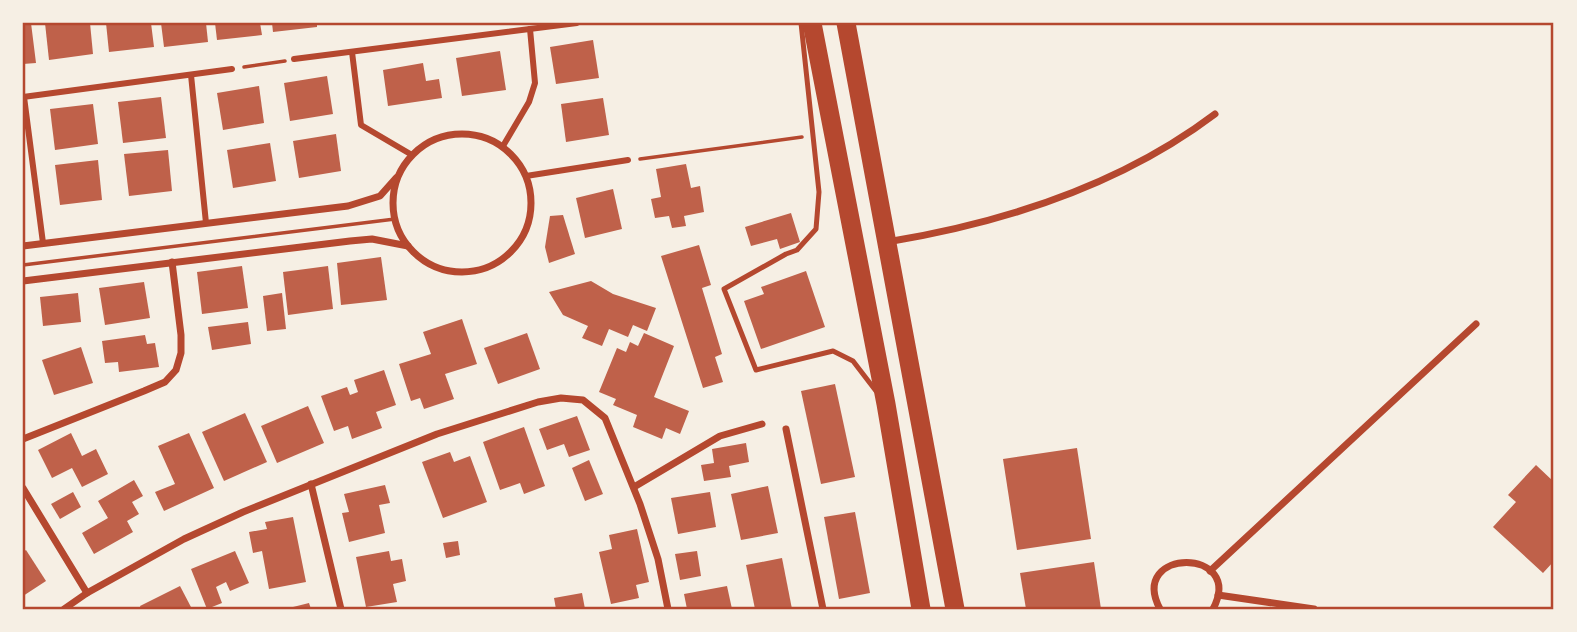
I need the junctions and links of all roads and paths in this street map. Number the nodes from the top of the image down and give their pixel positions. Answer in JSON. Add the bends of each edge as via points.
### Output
{"nodes":[{"id":1,"x":577,"y":23,"type":"edge"},
{"id":2,"x":801,"y":23,"type":"edge"},
{"id":3,"x":812,"y":23,"type":"edge"},
{"id":4,"x":846,"y":23,"type":"edge"},
{"id":5,"x":530,"y":29,"type":"junction"},
{"id":6,"x":352,"y":52,"type":"junction"},
{"id":7,"x":294,"y":59,"type":"joint"},
{"id":8,"x":232,"y":69,"type":"joint"},
{"id":9,"x":191,"y":75,"type":"junction"},
{"id":10,"x":23,"y":97,"type":"edge"},
{"id":11,"x":1215,"y":114,"type":"dead end"},
{"id":12,"x":813,"y":135,"type":"junction"},
{"id":13,"x":503,"y":146,"type":"junction"},
{"id":14,"x":412,"y":155,"type":"junction"},
{"id":15,"x":628,"y":160,"type":"joint"},
{"id":16,"x":398,"y":175,"type":"junction"},
{"id":17,"x":526,"y":176,"type":"junction"},
{"id":18,"x":395,"y":219,"type":"junction"},
{"id":19,"x":206,"y":223,"type":"junction"},
{"id":20,"x":887,"y":242,"type":"junction"},
{"id":21,"x":43,"y":243,"type":"junction"},
{"id":22,"x":23,"y":246,"type":"edge"},
{"id":23,"x":408,"y":246,"type":"junction"},
{"id":24,"x":172,"y":262,"type":"junction"},
{"id":25,"x":23,"y":265,"type":"edge"},
{"id":26,"x":23,"y":281,"type":"edge"},
{"id":27,"x":1476,"y":324,"type":"dead end"},
{"id":28,"x":886,"y":404,"type":"junction"},
{"id":29,"x":762,"y":424,"type":"dead end"},
{"id":30,"x":786,"y":429,"type":"dead end"},
{"id":31,"x":23,"y":439,"type":"edge"},
{"id":32,"x":311,"y":484,"type":"junction"},
{"id":33,"x":634,"y":487,"type":"junction"},
{"id":34,"x":23,"y":488,"type":"edge"},
{"id":35,"x":1210,"y":571,"type":"junction"},
{"id":36,"x":87,"y":593,"type":"junction"},
{"id":37,"x":1218,"y":595,"type":"junction"},
{"id":38,"x":64,"y":609,"type":"edge"},
{"id":39,"x":341,"y":609,"type":"edge"},
{"id":40,"x":668,"y":609,"type":"edge"},
{"id":41,"x":823,"y":609,"type":"edge"},
{"id":42,"x":921,"y":609,"type":"edge"},
{"id":43,"x":955,"y":609,"type":"edge"},
{"id":44,"x":1160,"y":609,"type":"edge"},
{"id":45,"x":1213,"y":609,"type":"edge"},
{"id":46,"x":1314,"y":609,"type":"edge"}],
"edges":[{"from":1,"to":5,"type":"street"},
{"from":2,"to":12,"type":"lane"},
{"from":3,"to":28,"type":"highway"},
{"from":4,"to":20,"type":"highway"},
{"from":5,"to":6,"type":"street"},
{"from":5,"to":13,"type":"street","via":[[535,83]]},
{"from":6,"to":7,"type":"street"},
{"from":6,"to":14,"type":"street","via":[[362,125]]},
{"from":7,"to":8,"type":"path"},
{"from":8,"to":9,"type":"street"},
{"from":9,"to":10,"type":"street"},
{"from":9,"to":19,"type":"street"},
{"from":10,"to":21,"type":"street"},
{"from":11,"to":20,"type":"street","via":[[1156,153],[1063,195],[964,227]]},
{"from":12,"to":15,"type":"path"},
{"from":12,"to":28,"type":"lane","via":[[819,192],[816,229],[797,250],[724,289],[755,370],[833,351],[853,361]]},
{"from":13,"to":14,"type":"street","via":[[481,136],[455,134],[431,141]]},
{"from":13,"to":17,"type":"street"},
{"from":14,"to":16,"type":"street"},
{"from":15,"to":17,"type":"street"},
{"from":16,"to":18,"type":"street"},
{"from":16,"to":19,"type":"street","via":[[380,196],[367,202]]},
{"from":17,"to":23,"type":"street","via":[[532,209],[526,231],[513,251],[494,265],[470,272],[449,271],[426,262]]},
{"from":18,"to":23,"type":"street"},
{"from":18,"to":25,"type":"path"},
{"from":19,"to":21,"type":"street"},
{"from":20,"to":43,"type":"highway"},
{"from":21,"to":22,"type":"street"},
{"from":23,"to":24,"type":"street","via":[[372,239]]},
{"from":24,"to":26,"type":"street"},
{"from":24,"to":31,"type":"street","via":[[181,335],[176,370],[165,382]]},
{"from":27,"to":35,"type":"street"},
{"from":28,"to":42,"type":"highway"},
{"from":29,"to":33,"type":"street","via":[[720,436]]},
{"from":30,"to":41,"type":"street"},
{"from":32,"to":33,"type":"street","via":[[437,434],[561,398],[583,400],[605,418]]},
{"from":32,"to":36,"type":"street","via":[[184,539]]},
{"from":32,"to":39,"type":"street"},
{"from":33,"to":40,"type":"street","via":[[658,559]]},
{"from":34,"to":36,"type":"street"},
{"from":35,"to":37,"type":"street"},
{"from":35,"to":44,"type":"street","via":[[1190,561],[1166,568],[1155,590]]},
{"from":36,"to":38,"type":"street"},
{"from":37,"to":45,"type":"street"},
{"from":37,"to":46,"type":"street"}]}
